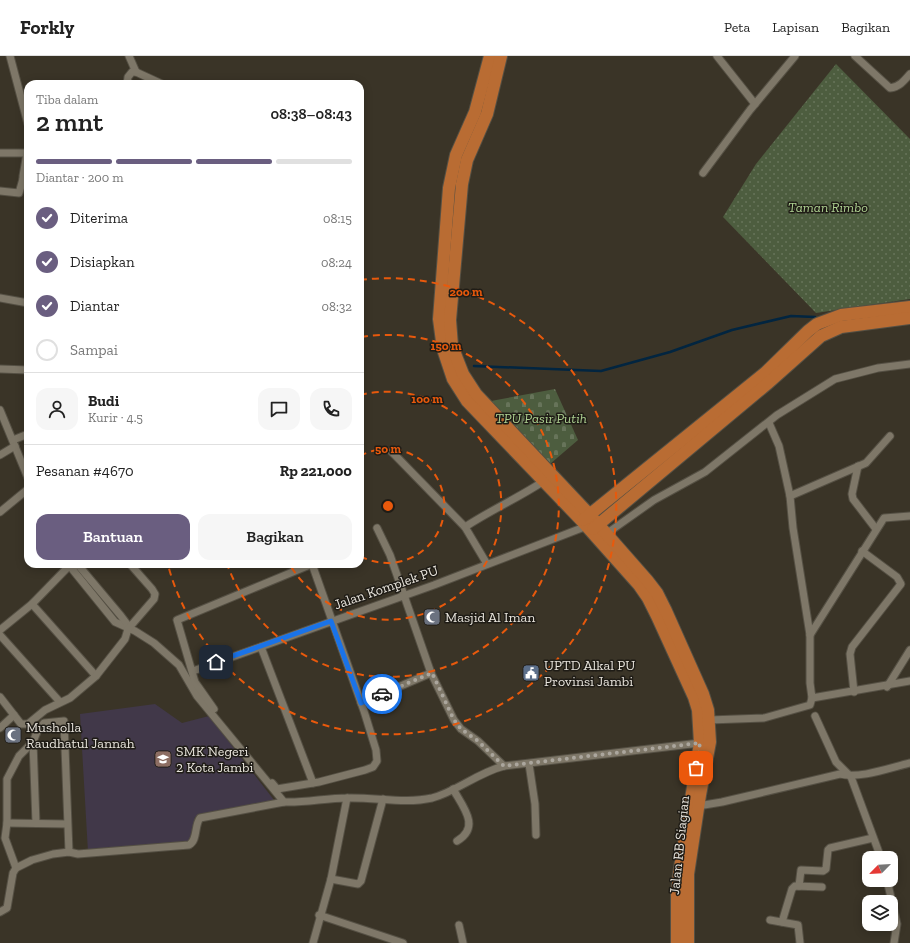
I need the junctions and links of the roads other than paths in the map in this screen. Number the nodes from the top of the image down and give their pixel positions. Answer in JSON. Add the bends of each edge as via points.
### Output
{"nodes":[{"id":1,"x":10,"y":56,"type":"edge"},
{"id":2,"x":129,"y":56,"type":"edge"},
{"id":3,"x":490,"y":56,"type":"edge"},
{"id":4,"x":501,"y":56,"type":"edge"},
{"id":5,"x":717,"y":56,"type":"edge"},
{"id":6,"x":795,"y":56,"type":"edge"},
{"id":7,"x":854,"y":56,"type":"edge"},
{"id":8,"x":136,"y":72,"type":"junction"},
{"id":9,"x":910,"y":74,"type":"edge"},
{"id":10,"x":128,"y":80,"type":"edge"},
{"id":11,"x":153,"y":80,"type":"edge"},
{"id":12,"x":755,"y":104,"type":"junction"},
{"id":13,"x":24,"y":109,"type":"edge"},
{"id":14,"x":0,"y":153,"type":"edge"},
{"id":15,"x":24,"y":153,"type":"edge"},
{"id":16,"x":703,"y":173,"type":"dead end"},
{"id":17,"x":24,"y":184,"type":"edge"},
{"id":18,"x":0,"y":191,"type":"edge"},
{"id":19,"x":447,"y":290,"type":"junction"},
{"id":20,"x":0,"y":298,"type":"edge"},
{"id":21,"x":24,"y":303,"type":"edge"},
{"id":22,"x":910,"y":307,"type":"edge"},
{"id":23,"x":910,"y":318,"type":"edge"},
{"id":24,"x":910,"y":364,"type":"edge"},
{"id":25,"x":0,"y":368,"type":"edge"},
{"id":26,"x":24,"y":370,"type":"edge"},
{"id":27,"x":0,"y":410,"type":"edge"},
{"id":28,"x":769,"y":423,"type":"junction"},
{"id":29,"x":890,"y":436,"type":"dead end"},
{"id":30,"x":24,"y":437,"type":"edge"},
{"id":31,"x":14,"y":443,"type":"junction"},
{"id":32,"x":391,"y":451,"type":"dead end"},
{"id":33,"x":0,"y":456,"type":"edge"},
{"id":34,"x":858,"y":466,"type":"junction"},
{"id":35,"x":24,"y":468,"type":"edge"},
{"id":36,"x":544,"y":481,"type":"junction"},
{"id":37,"x":24,"y":492,"type":"edge"},
{"id":38,"x":790,"y":496,"type":"junction"},
{"id":39,"x":0,"y":512,"type":"edge"},
{"id":40,"x":910,"y":516,"type":"edge"},
{"id":41,"x":590,"y":523,"type":"junction"},
{"id":42,"x":465,"y":527,"type":"junction"},
{"id":43,"x":377,"y":528,"type":"dead end"},
{"id":44,"x":876,"y":529,"type":"junction"},
{"id":45,"x":606,"y":534,"type":"junction"},
{"id":46,"x":862,"y":551,"type":"junction"},
{"id":47,"x":487,"y":564,"type":"junction"},
{"id":48,"x":66,"y":568,"type":"edge"},
{"id":49,"x":81,"y":568,"type":"edge"},
{"id":50,"x":133,"y":568,"type":"edge"},
{"id":51,"x":302,"y":568,"type":"edge"},
{"id":52,"x":313,"y":568,"type":"edge"},
{"id":53,"x":404,"y":594,"type":"junction"},
{"id":54,"x":652,"y":596,"type":"junction"},
{"id":55,"x":32,"y":604,"type":"junction"},
{"id":56,"x":331,"y":621,"type":"junction"},
{"id":57,"x":128,"y":629,"type":"junction"},
{"id":58,"x":0,"y":630,"type":"edge"},
{"id":59,"x":0,"y":635,"type":"edge"},
{"id":60,"x":810,"y":635,"type":"junction"},
{"id":61,"x":261,"y":647,"type":"junction"},
{"id":62,"x":910,"y":650,"type":"edge"},
{"id":63,"x":193,"y":671,"type":"junction"},
{"id":64,"x":432,"y":673,"type":"junction"},
{"id":65,"x":96,"y":676,"type":"junction"},
{"id":66,"x":910,"y":682,"type":"edge"},
{"id":67,"x":887,"y":687,"type":"junction"},
{"id":68,"x":854,"y":692,"type":"junction"},
{"id":69,"x":0,"y":697,"type":"edge"},
{"id":70,"x":812,"y":698,"type":"junction"},
{"id":71,"x":60,"y":702,"type":"junction"},
{"id":72,"x":361,"y":703,"type":"junction"},
{"id":73,"x":14,"y":715,"type":"junction"},
{"id":74,"x":815,"y":716,"type":"dead end"},
{"id":75,"x":709,"y":720,"type":"junction"},
{"id":76,"x":0,"y":728,"type":"edge"},
{"id":77,"x":33,"y":742,"type":"junction"},
{"id":78,"x":700,"y":743,"type":"junction"},
{"id":79,"x":910,"y":763,"type":"edge"},
{"id":80,"x":529,"y":764,"type":"junction"},
{"id":81,"x":504,"y":766,"type":"junction"},
{"id":82,"x":851,"y":777,"type":"junction"},
{"id":83,"x":313,"y":783,"type":"junction"},
{"id":84,"x":453,"y":788,"type":"junction"},
{"id":85,"x":347,"y":798,"type":"junction"},
{"id":86,"x":383,"y":799,"type":"junction"},
{"id":87,"x":284,"y":802,"type":"junction"},
{"id":88,"x":698,"y":806,"type":"junction"},
{"id":89,"x":36,"y":822,"type":"junction"},
{"id":90,"x":7,"y":823,"type":"junction"},
{"id":91,"x":67,"y":824,"type":"junction"},
{"id":92,"x":536,"y":835,"type":"dead end"},
{"id":93,"x":873,"y":838,"type":"junction"},
{"id":94,"x":457,"y":841,"type":"dead end"},
{"id":95,"x":878,"y":851,"type":"edge"},
{"id":96,"x":70,"y":852,"type":"junction"},
{"id":97,"x":16,"y":868,"type":"junction"},
{"id":98,"x":331,"y":879,"type":"junction"},
{"id":99,"x":799,"y":886,"type":"junction"},
{"id":100,"x":822,"y":887,"type":"dead end"},
{"id":101,"x":889,"y":887,"type":"edge"},
{"id":102,"x":0,"y":912,"type":"edge"},
{"id":103,"x":319,"y":915,"type":"junction"},
{"id":104,"x":770,"y":920,"type":"dead end"},
{"id":105,"x":782,"y":922,"type":"junction"},
{"id":106,"x":459,"y":925,"type":"dead end"},
{"id":107,"x":313,"y":943,"type":"edge"},
{"id":108,"x":403,"y":943,"type":"edge"},
{"id":109,"x":463,"y":943,"type":"edge"},
{"id":110,"x":677,"y":943,"type":"edge"},
{"id":111,"x":688,"y":943,"type":"edge"},
{"id":112,"x":800,"y":943,"type":"edge"},
{"id":113,"x":894,"y":943,"type":"edge"}],
"edges":[{"from":1,"to":13,"type":"street"},
{"from":2,"to":8,"type":"street"},
{"from":3,"to":19,"type":"highway","via":[[475,112],[456,155],[449,188]]},
{"from":4,"to":19,"type":"highway","via":[[487,114],[468,160],[462,184]]},
{"from":5,"to":12,"type":"street"},
{"from":6,"to":12,"type":"street"},
{"from":7,"to":9,"type":"street","via":[[890,88],[901,84]]},
{"from":8,"to":10,"type":"street","via":[[132,72]]},
{"from":8,"to":11,"type":"street"},
{"from":12,"to":16,"type":"street"},
{"from":14,"to":15,"type":"street"},
{"from":17,"to":18,"type":"street","via":[[19,193]]},
{"from":19,"to":36,"type":"highway","via":[[439,319],[443,348],[453,379],[467,401]]},
{"from":19,"to":41,"type":"highway","via":[[452,346],[476,394]]},
{"from":20,"to":21,"type":"street"},
{"from":22,"to":41,"type":"highway","via":[[841,315],[817,324],[765,373]]},
{"from":23,"to":41,"type":"highway","via":[[841,327],[821,336],[767,384]]},
{"from":24,"to":28,"type":"street","via":[[840,377],[777,415]]},
{"from":25,"to":26,"type":"street"},
{"from":27,"to":31,"type":"street"},
{"from":28,"to":38,"type":"street","via":[[779,446]]},
{"from":28,"to":45,"type":"street","via":[[705,472],[654,500]]},
{"from":29,"to":34,"type":"street","via":[[871,459]]},
{"from":30,"to":31,"type":"street"},
{"from":31,"to":33,"type":"street"},
{"from":31,"to":35,"type":"street"},
{"from":32,"to":42,"type":"street"},
{"from":34,"to":38,"type":"street"},
{"from":34,"to":44,"type":"street","via":[[853,499]]},
{"from":36,"to":41,"type":"highway"},
{"from":36,"to":42,"type":"street"},
{"from":37,"to":39,"type":"street"},
{"from":38,"to":60,"type":"street"},
{"from":40,"to":44,"type":"street","via":[[886,517]]},
{"from":41,"to":45,"type":"highway"},
{"from":41,"to":47,"type":"street","name":"Jalan Komplek PU"},
{"from":41,"to":54,"type":"highway"},
{"from":42,"to":47,"type":"street"},
{"from":43,"to":53,"type":"street"},
{"from":44,"to":46,"type":"street"},
{"from":45,"to":54,"type":"highway"},
{"from":46,"to":60,"type":"street"},
{"from":46,"to":68,"type":"street","via":[[897,577],[901,584],[852,647],[850,654]]},
{"from":47,"to":53,"type":"street","name":"Jalan Komplek PU"},
{"from":48,"to":55,"type":"street"},
{"from":49,"to":57,"type":"street","via":[[121,616]]},
{"from":50,"to":57,"type":"street","via":[[155,594],[154,599]]},
{"from":51,"to":63,"type":"street","via":[[177,620]]},
{"from":52,"to":56,"type":"street"},
{"from":53,"to":56,"type":"street","name":"Jalan Komplek PU"},
{"from":53,"to":64,"type":"street"},
{"from":54,"to":75,"type":"highway","name":"Jalan RB Siagian","via":[[703,694]]},
{"from":54,"to":78,"type":"highway","name":"Jalan RB Siagian","via":[[698,710]]},
{"from":55,"to":58,"type":"street"},
{"from":55,"to":65,"type":"street"},
{"from":56,"to":61,"type":"street","name":"Jalan Komplek PU"},
{"from":56,"to":72,"type":"street"},
{"from":57,"to":65,"type":"street","via":[[125,639]]},
{"from":57,"to":87,"type":"street","via":[[154,643],[179,665],[198,696]]},
{"from":59,"to":71,"type":"street"},
{"from":60,"to":70,"type":"street"},
{"from":61,"to":63,"type":"street","name":"Jalan Komplek PU"},
{"from":61,"to":83,"type":"street"},
{"from":62,"to":67,"type":"street"},
{"from":63,"to":83,"type":"street","via":[[195,682],[201,692],[277,789]]},
{"from":64,"to":72,"type":"street"},
{"from":64,"to":81,"type":"street","via":[[454,720]]},
{"from":65,"to":71,"type":"street","via":[[76,694]]},
{"from":66,"to":67,"type":"street"},
{"from":67,"to":68,"type":"street"},
{"from":68,"to":70,"type":"street"},
{"from":69,"to":73,"type":"street"},
{"from":70,"to":75,"type":"street","via":[[810,705],[784,714],[764,718]]},
{"from":71,"to":73,"type":"street","via":[[44,710],[28,724],[21,724]]},
{"from":72,"to":83,"type":"street","via":[[377,761],[373,767]]},
{"from":73,"to":76,"type":"street"},
{"from":74,"to":82,"type":"street","via":[[836,762]]},
{"from":75,"to":88,"type":"highway","name":"Jalan RB Siagian","via":[[710,742]]},
{"from":77,"to":89,"type":"street"},
{"from":77,"to":90,"type":"street","via":[[19,756],[7,779]]},
{"from":77,"to":91,"type":"street","via":[[44,723],[64,721]]},
{"from":78,"to":80,"type":"street"},
{"from":78,"to":110,"type":"highway","name":"Jalan RB Siagian","via":[[679,874]]},
{"from":79,"to":82,"type":"street"},
{"from":80,"to":81,"type":"street"},
{"from":80,"to":92,"type":"street","via":[[535,804]]},
{"from":81,"to":84,"type":"street","via":[[489,770]]},
{"from":82,"to":88,"type":"street","via":[[840,774]]},
{"from":82,"to":93,"type":"street"},
{"from":84,"to":86,"type":"street","via":[[434,798],[423,800]]},
{"from":84,"to":94,"type":"street","via":[[470,826],[466,836]]},
{"from":85,"to":86,"type":"street"},
{"from":85,"to":87,"type":"street"},
{"from":85,"to":98,"type":"street"},
{"from":86,"to":98,"type":"street","via":[[361,881],[353,885]]},
{"from":87,"to":96,"type":"street","via":[[200,818],[194,840],[189,845],[78,854]]},
{"from":88,"to":111,"type":"highway","name":"Jalan RB Siagian","via":[[688,874]]},
{"from":89,"to":90,"type":"street"},
{"from":89,"to":91,"type":"street"},
{"from":90,"to":97,"type":"street","via":[[5,838]]},
{"from":91,"to":96,"type":"street"},
{"from":93,"to":95,"type":"street"},
{"from":93,"to":99,"type":"street","via":[[830,848],[826,869],[801,870]]},
{"from":96,"to":97,"type":"street","via":[[39,858]]},
{"from":97,"to":102,"type":"street","via":[[7,908]]},
{"from":98,"to":103,"type":"street"},
{"from":99,"to":100,"type":"street"},
{"from":99,"to":105,"type":"street","via":[[792,889]]},
{"from":101,"to":113,"type":"street","via":[[897,924]]},
{"from":103,"to":107,"type":"street"},
{"from":103,"to":108,"type":"street"},
{"from":104,"to":105,"type":"street"},
{"from":105,"to":112,"type":"street","via":[[798,925]]},
{"from":106,"to":109,"type":"street"}]}
